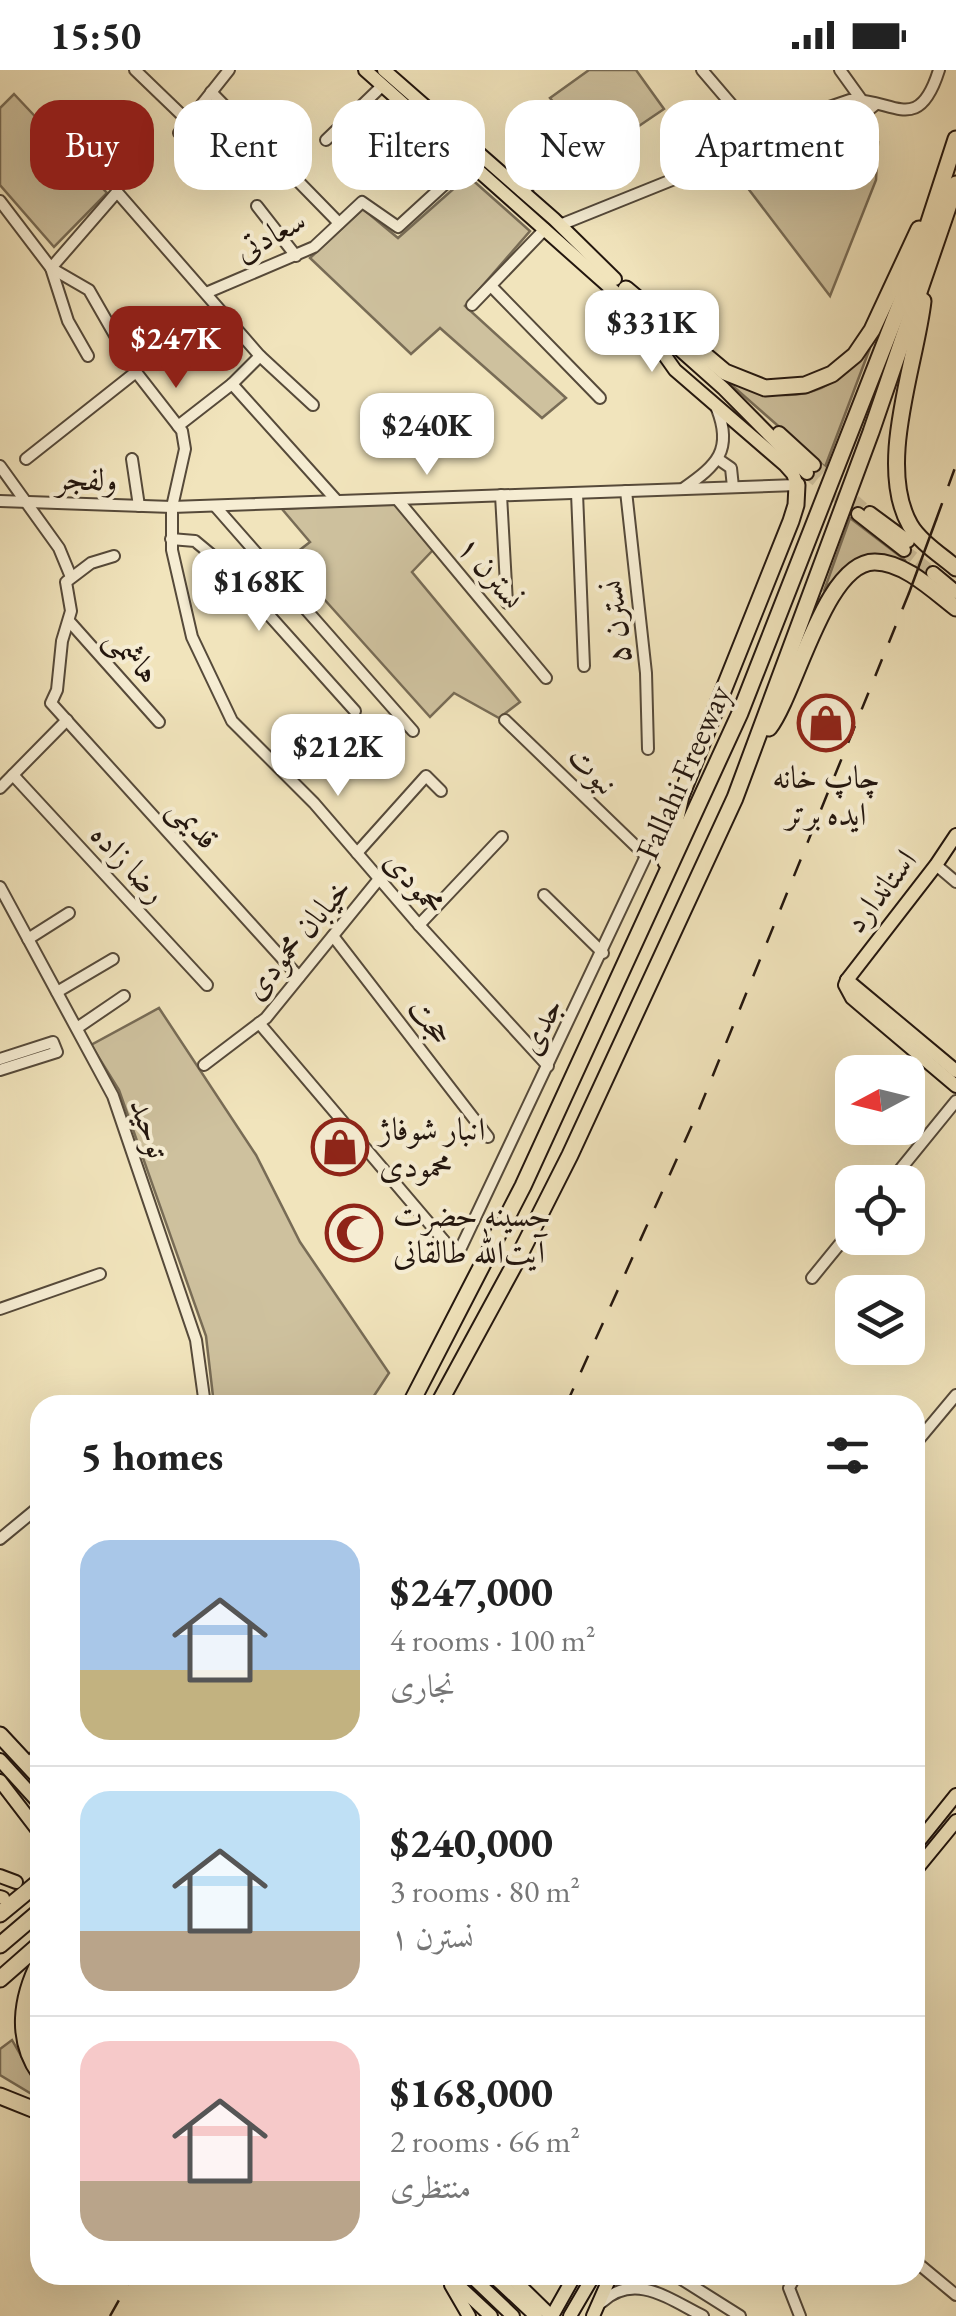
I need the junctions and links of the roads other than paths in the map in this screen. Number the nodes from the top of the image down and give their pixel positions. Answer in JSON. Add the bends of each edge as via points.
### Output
{"nodes":[{"id":1,"x":135,"y":70,"type":"edge"},
{"id":2,"x":229,"y":70,"type":"edge"},
{"id":3,"x":365,"y":70,"type":"edge"},
{"id":4,"x":384,"y":70,"type":"edge"},
{"id":5,"x":702,"y":70,"type":"edge"},
{"id":6,"x":840,"y":70,"type":"edge"},
{"id":7,"x":939,"y":70,"type":"edge"},
{"id":8,"x":395,"y":78,"type":"edge"},
{"id":9,"x":210,"y":92,"type":"junction"},
{"id":10,"x":204,"y":100,"type":"edge"},
{"id":11,"x":414,"y":100,"type":"edge"},
{"id":12,"x":728,"y":100,"type":"edge"},
{"id":13,"x":862,"y":100,"type":"edge"},
{"id":14,"x":174,"y":108,"type":"edge"},
{"id":15,"x":879,"y":108,"type":"edge"},
{"id":16,"x":956,"y":139,"type":"edge"},
{"id":17,"x":326,"y":140,"type":"dead end"},
{"id":18,"x":485,"y":176,"type":"edge"},
{"id":19,"x":660,"y":184,"type":"edge"},
{"id":20,"x":948,"y":187,"type":"edge"},
{"id":21,"x":438,"y":190,"type":"edge"},
{"id":22,"x":521,"y":191,"type":"joint"},
{"id":23,"x":0,"y":201,"type":"edge"},
{"id":24,"x":258,"y":206,"type":"dead end"},
{"id":25,"x":338,"y":222,"type":"junction"},
{"id":26,"x":560,"y":225,"type":"junction"},
{"id":27,"x":545,"y":229,"type":"junction"},
{"id":28,"x":296,"y":256,"type":"junction"},
{"id":29,"x":51,"y":268,"type":"junction"},
{"id":30,"x":928,"y":268,"type":"junction"},
{"id":31,"x":491,"y":286,"type":"junction"},
{"id":32,"x":206,"y":294,"type":"junction"},
{"id":33,"x":628,"y":297,"type":"junction"},
{"id":34,"x":472,"y":305,"type":"dead end"},
{"id":35,"x":88,"y":356,"type":"dead end"},
{"id":36,"x":260,"y":356,"type":"junction"},
{"id":37,"x":136,"y":372,"type":"junction"},
{"id":38,"x":232,"y":384,"type":"junction"},
{"id":39,"x":600,"y":398,"type":"dead end"},
{"id":40,"x":313,"y":405,"type":"dead end"},
{"id":41,"x":717,"y":408,"type":"junction"},
{"id":42,"x":178,"y":426,"type":"junction"},
{"id":43,"x":132,"y":458,"type":"dead end"},
{"id":44,"x":718,"y":458,"type":"junction"},
{"id":45,"x":26,"y":460,"type":"dead end"},
{"id":46,"x":0,"y":466,"type":"edge"},
{"id":47,"x":806,"y":474,"type":"junction"},
{"id":48,"x":733,"y":487,"type":"junction"},
{"id":49,"x":683,"y":489,"type":"junction"},
{"id":50,"x":626,"y":491,"type":"junction"},
{"id":51,"x":578,"y":492,"type":"junction"},
{"id":52,"x":500,"y":495,"type":"junction"},
{"id":53,"x":397,"y":499,"type":"junction"},
{"id":54,"x":0,"y":501,"type":"edge"},
{"id":55,"x":337,"y":501,"type":"junction"},
{"id":56,"x":28,"y":502,"type":"junction"},
{"id":57,"x":139,"y":506,"type":"junction"},
{"id":58,"x":215,"y":506,"type":"junction"},
{"id":59,"x":172,"y":507,"type":"junction"},
{"id":60,"x":860,"y":511,"type":"tunnel mouth"},
{"id":61,"x":172,"y":539,"type":"junction"},
{"id":62,"x":906,"y":546,"type":"tunnel mouth"},
{"id":63,"x":114,"y":556,"type":"dead end"},
{"id":64,"x":956,"y":571,"type":"edge"},
{"id":65,"x":71,"y":577,"type":"junction"},
{"id":66,"x":956,"y":592,"type":"edge"},
{"id":67,"x":507,"y":603,"type":"dead end"},
{"id":68,"x":956,"y":608,"type":"edge"},
{"id":69,"x":69,"y":621,"type":"junction"},
{"id":70,"x":584,"y":666,"type":"dead end"},
{"id":71,"x":546,"y":678,"type":"dead end"},
{"id":72,"x":355,"y":710,"type":"dead end"},
{"id":73,"x":67,"y":720,"type":"junction"},
{"id":74,"x":505,"y":720,"type":"dead end"},
{"id":75,"x":159,"y":722,"type":"dead end"},
{"id":76,"x":413,"y":730,"type":"dead end"},
{"id":77,"x":754,"y":747,"type":"junction"},
{"id":78,"x":648,"y":749,"type":"dead end"},
{"id":79,"x":13,"y":775,"type":"junction"},
{"id":80,"x":0,"y":788,"type":"edge"},
{"id":81,"x":441,"y":791,"type":"dead end"},
{"id":82,"x":675,"y":822,"type":"junction"},
{"id":83,"x":956,"y":834,"type":"edge"},
{"id":84,"x":502,"y":837,"type":"dead end"},
{"id":85,"x":357,"y":852,"type":"junction"},
{"id":86,"x":646,"y":856,"type":"junction"},
{"id":87,"x":936,"y":866,"type":"junction"},
{"id":88,"x":379,"y":879,"type":"junction"},
{"id":89,"x":956,"y":882,"type":"edge"},
{"id":90,"x":0,"y":887,"type":"edge"},
{"id":91,"x":544,"y":896,"type":"dead end"},
{"id":92,"x":657,"y":900,"type":"junction"},
{"id":93,"x":69,"y":912,"type":"dead end"},
{"id":94,"x":419,"y":925,"type":"junction"},
{"id":95,"x":333,"y":936,"type":"junction"},
{"id":96,"x":28,"y":939,"type":"junction"},
{"id":97,"x":603,"y":952,"type":"junction"},
{"id":98,"x":113,"y":959,"type":"dead end"},
{"id":99,"x":299,"y":977,"type":"junction"},
{"id":100,"x":846,"y":980,"type":"junction"},
{"id":101,"x":207,"y":986,"type":"dead end"},
{"id":102,"x":57,"y":992,"type":"junction"},
{"id":103,"x":124,"y":996,"type":"dead end"},
{"id":104,"x":259,"y":1024,"type":"junction"},
{"id":105,"x":76,"y":1028,"type":"junction"},
{"id":106,"x":0,"y":1059,"type":"edge"},
{"id":107,"x":204,"y":1065,"type":"dead end"},
{"id":108,"x":548,"y":1066,"type":"junction"},
{"id":109,"x":0,"y":1070,"type":"edge"},
{"id":110,"x":956,"y":1071,"type":"edge"},
{"id":111,"x":956,"y":1086,"type":"edge"},
{"id":112,"x":956,"y":1101,"type":"edge"},
{"id":113,"x":488,"y":1137,"type":"dead end"},
{"id":114,"x":904,"y":1165,"type":"edge"},
{"id":115,"x":835,"y":1250,"type":"edge"},
{"id":116,"x":100,"y":1274,"type":"dead end"},
{"id":117,"x":812,"y":1278,"type":"dead end"},
{"id":118,"x":0,"y":1309,"type":"edge"},
{"id":119,"x":204,"y":1395,"type":"edge"},
{"id":120,"x":415,"y":1395,"type":"edge"},
{"id":121,"x":443,"y":1395,"type":"edge"},
{"id":122,"x":956,"y":1395,"type":"edge"},
{"id":123,"x":925,"y":1432,"type":"edge"},
{"id":124,"x":30,"y":1514,"type":"edge"},
{"id":125,"x":0,"y":1539,"type":"edge"},
{"id":126,"x":0,"y":1736,"type":"edge"},
{"id":127,"x":0,"y":1760,"type":"edge"},
{"id":128,"x":30,"y":1768,"type":"edge"},
{"id":129,"x":0,"y":1781,"type":"edge"},
{"id":130,"x":30,"y":1793,"type":"edge"},
{"id":131,"x":956,"y":1795,"type":"edge"},
{"id":132,"x":30,"y":1819,"type":"edge"},
{"id":133,"x":956,"y":1821,"type":"edge"},
{"id":134,"x":925,"y":1834,"type":"edge"},
{"id":135,"x":925,"y":1859,"type":"edge"},
{"id":136,"x":0,"y":1876,"type":"edge"},
{"id":137,"x":30,"y":1879,"type":"edge"},
{"id":138,"x":30,"y":1885,"type":"edge"},
{"id":139,"x":21,"y":1888,"type":"junction"},
{"id":140,"x":1,"y":1903,"type":"edge"},
{"id":141,"x":30,"y":1920,"type":"edge"},
{"id":142,"x":0,"y":1945,"type":"edge"},
{"id":143,"x":30,"y":1953,"type":"edge"},
{"id":144,"x":0,"y":1979,"type":"edge"},
{"id":145,"x":30,"y":1984,"type":"edge"},
{"id":146,"x":30,"y":2055,"type":"edge"},
{"id":147,"x":0,"y":2096,"type":"edge"},
{"id":148,"x":30,"y":2108,"type":"edge"},
{"id":149,"x":925,"y":2269,"type":"edge"},
{"id":150,"x":451,"y":2285,"type":"edge"},
{"id":151,"x":456,"y":2285,"type":"edge"},
{"id":152,"x":480,"y":2285,"type":"edge"},
{"id":153,"x":503,"y":2285,"type":"edge"},
{"id":154,"x":519,"y":2285,"type":"edge"},
{"id":155,"x":569,"y":2285,"type":"edge"},
{"id":156,"x":588,"y":2285,"type":"edge"},
{"id":157,"x":606,"y":2285,"type":"edge"},
{"id":158,"x":688,"y":2285,"type":"edge"},
{"id":159,"x":790,"y":2285,"type":"edge"},
{"id":160,"x":694,"y":2290,"type":"junction"},
{"id":161,"x":956,"y":2295,"type":"edge"},
{"id":162,"x":685,"y":2307,"type":"junction"},
{"id":163,"x":593,"y":2312,"type":"edge"},
{"id":164,"x":469,"y":2316,"type":"edge"},
{"id":165,"x":491,"y":2316,"type":"edge"},
{"id":166,"x":513,"y":2316,"type":"edge"},
{"id":167,"x":536,"y":2316,"type":"edge"},
{"id":168,"x":552,"y":2316,"type":"edge"},
{"id":169,"x":570,"y":2316,"type":"edge"},
{"id":170,"x":703,"y":2316,"type":"edge"},
{"id":171,"x":740,"y":2316,"type":"edge"},
{"id":172,"x":800,"y":2316,"type":"edge"}],
"edges":[{"from":1,"to":14,"type":"street"},
{"from":2,"to":9,"type":"street"},
{"from":3,"to":8,"type":"main road"},
{"from":4,"to":8,"type":"main road"},
{"from":5,"to":12,"type":"street"},
{"from":6,"to":13,"type":"street"},
{"from":7,"to":15,"type":"street","via":[[924,102]]},
{"from":8,"to":11,"type":"main road"},
{"from":8,"to":17,"type":"street"},
{"from":8,"to":22,"type":"main road"},
{"from":9,"to":10,"type":"street"},
{"from":9,"to":25,"type":"street"},
{"from":16,"to":20,"type":"highway","name":"Fallahi Freeway"},
{"from":18,"to":27,"type":"main road"},
{"from":19,"to":26,"type":"street"},
{"from":20,"to":30,"type":"highway","name":"Fallahi Freeway"},
{"from":20,"to":33,"type":"highway","via":[[918,231],[856,355],[805,385],[765,388],[726,372]]},
{"from":20,"to":92,"type":"highway","name":"Fallahi Freeway","via":[[740,713]]},
{"from":21,"to":25,"type":"street","name":"سعادتی","via":[[398,227],[362,202]]},
{"from":22,"to":26,"type":"main road"},
{"from":23,"to":29,"type":"street"},
{"from":24,"to":28,"type":"street"},
{"from":25,"to":28,"type":"street","name":"سعادتی"},
{"from":26,"to":33,"type":"main road"},
{"from":27,"to":31,"type":"street"},
{"from":27,"to":33,"type":"main road"},
{"from":28,"to":32,"type":"street","name":"سعادتی"},
{"from":29,"to":32,"type":"street","via":[[117,192]]},
{"from":29,"to":35,"type":"street"},
{"from":29,"to":37,"type":"street","via":[[90,290]]},
{"from":30,"to":64,"type":"highway","via":[[902,403],[900,482],[911,528]]},
{"from":30,"to":77,"type":"highway","name":"Fallahi Freeway"},
{"from":31,"to":34,"type":"street"},
{"from":31,"to":39,"type":"street"},
{"from":32,"to":36,"type":"street"},
{"from":33,"to":41,"type":"main road","via":[[675,370]]},
{"from":33,"to":47,"type":"main road"},
{"from":36,"to":38,"type":"street"},
{"from":36,"to":40,"type":"street"},
{"from":37,"to":42,"type":"street"},
{"from":37,"to":45,"type":"street"},
{"from":38,"to":42,"type":"street"},
{"from":38,"to":55,"type":"street"},
{"from":41,"to":44,"type":"street","via":[[726,430]]},
{"from":41,"to":47,"type":"main road","via":[[794,474]]},
{"from":42,"to":59,"type":"street","name":"محمودی","via":[[186,449]]},
{"from":43,"to":57,"type":"street"},
{"from":44,"to":48,"type":"street","via":[[731,468]]},
{"from":44,"to":49,"type":"street"},
{"from":46,"to":56,"type":"street"},
{"from":47,"to":48,"type":"street","name":"ولفجر"},
{"from":47,"to":82,"type":"highway"},
{"from":48,"to":49,"type":"street","name":"ولفجر"},
{"from":49,"to":50,"type":"street","name":"ولفجر"},
{"from":50,"to":51,"type":"street","name":"ولفجر"},
{"from":50,"to":78,"type":"street","name":"نسترن ۵"},
{"from":51,"to":52,"type":"street","name":"ولفجر"},
{"from":51,"to":70,"type":"street"},
{"from":52,"to":53,"type":"street","name":"ولفجر"},
{"from":52,"to":67,"type":"street"},
{"from":53,"to":55,"type":"street","name":"ولفجر"},
{"from":53,"to":71,"type":"street","name":"نسترن ۱"},
{"from":54,"to":56,"type":"street","name":"ولفجر"},
{"from":55,"to":58,"type":"street","name":"ولفجر"},
{"from":56,"to":57,"type":"street","name":"ولفجر"},
{"from":56,"to":65,"type":"street"},
{"from":57,"to":59,"type":"street","name":"ولفجر"},
{"from":58,"to":59,"type":"street","name":"ولفجر"},
{"from":58,"to":76,"type":"street"},
{"from":59,"to":61,"type":"street","name":"محمودی"},
{"from":60,"to":62,"type":"main road"},
{"from":61,"to":72,"type":"street","via":[[195,541],[225,566]]},
{"from":61,"to":85,"type":"street","name":"محمودی","via":[[192,636],[232,721]]},
{"from":63,"to":65,"type":"street"},
{"from":64,"to":66,"type":"main road","via":[[935,566]]},
{"from":65,"to":69,"type":"street"},
{"from":68,"to":77,"type":"highway","via":[[906,571],[876,562],[858,566],[827,601],[775,720]]},
{"from":69,"to":73,"type":"street","name":"قدیمی","via":[[51,703]]},
{"from":69,"to":75,"type":"street","name":"هاشمی"},
{"from":73,"to":79,"type":"street"},
{"from":73,"to":99,"type":"street","name":"قدیمی"},
{"from":74,"to":86,"type":"street","name":"نبوت"},
{"from":77,"to":121,"type":"highway","name":"Fallahi Freeway","via":[[570,1154]]},
{"from":79,"to":80,"type":"street"},
{"from":79,"to":101,"type":"street","name":"رضا زاده"},
{"from":81,"to":85,"type":"street","via":[[426,776]]},
{"from":82,"to":86,"type":"street","name":"جدی"},
{"from":82,"to":92,"type":"highway"},
{"from":83,"to":87,"type":"main road","name":"استاندارد"},
{"from":84,"to":94,"type":"street"},
{"from":85,"to":88,"type":"street","name":"محمودی"},
{"from":86,"to":97,"type":"street","name":"جدی"},
{"from":87,"to":89,"type":"street"},
{"from":87,"to":100,"type":"main road","name":"استاندارد"},
{"from":88,"to":94,"type":"street","name":"محمودی"},
{"from":88,"to":95,"type":"street","name":"خیابان محمودی"},
{"from":90,"to":96,"type":"street","name":"توحید"},
{"from":91,"to":97,"type":"street"},
{"from":92,"to":120,"type":"highway","name":"Fallahi Freeway","via":[[523,1186]]},
{"from":93,"to":96,"type":"street"},
{"from":94,"to":108,"type":"street","name":"محمودی"},
{"from":95,"to":99,"type":"street","name":"خیابان محمودی"},
{"from":95,"to":113,"type":"street","name":"حجت"},
{"from":96,"to":102,"type":"street","name":"توحید"},
{"from":97,"to":108,"type":"street","name":"جدی"},
{"from":98,"to":102,"type":"street"},
{"from":99,"to":104,"type":"street","name":"خیابان محمودی"},
{"from":100,"to":110,"type":"main road"},
{"from":100,"to":111,"type":"main road","via":[[852,998]]},
{"from":102,"to":105,"type":"street","name":"توحید"},
{"from":103,"to":105,"type":"street"},
{"from":104,"to":107,"type":"street","name":"خیابان محمودی"},
{"from":104,"to":108,"type":"street","name":"جدی","via":[[457,1256]]},
{"from":105,"to":119,"type":"street","name":"توحید","via":[[113,1096],[174,1270],[196,1340]]},
{"from":106,"to":109,"type":"street","via":[[54,1042],[57,1052]]},
{"from":112,"to":114,"type":"street"},
{"from":115,"to":117,"type":"street"},
{"from":116,"to":118,"type":"street"},
{"from":122,"to":123,"type":"street"},
{"from":124,"to":125,"type":"street"},
{"from":126,"to":128,"type":"highway"},
{"from":127,"to":130,"type":"main road"},
{"from":129,"to":132,"type":"main road"},
{"from":131,"to":134,"type":"main road"},
{"from":133,"to":135,"type":"main road"},
{"from":136,"to":139,"type":"main road"},
{"from":137,"to":139,"type":"main road"},
{"from":138,"to":139,"type":"highway"},
{"from":139,"to":140,"type":"highway"},
{"from":141,"to":142,"type":"highway"},
{"from":143,"to":144,"type":"highway"},
{"from":145,"to":146,"type":"highway","via":[[22,2034]]},
{"from":147,"to":148,"type":"highway"},
{"from":149,"to":161,"type":"street"},
{"from":150,"to":164,"type":"main road"},
{"from":151,"to":165,"type":"main road"},
{"from":152,"to":166,"type":"main road"},
{"from":153,"to":167,"type":"main road"},
{"from":154,"to":168,"type":"main road"},
{"from":155,"to":168,"type":"main road"},
{"from":156,"to":169,"type":"main road"},
{"from":157,"to":163,"type":"main road"},
{"from":158,"to":160,"type":"street"},
{"from":159,"to":172,"type":"street"},
{"from":160,"to":162,"type":"street"},
{"from":160,"to":171,"type":"street"},
{"from":162,"to":163,"type":"street","via":[[639,2286],[621,2288]]},
{"from":162,"to":170,"type":"street"}]}
